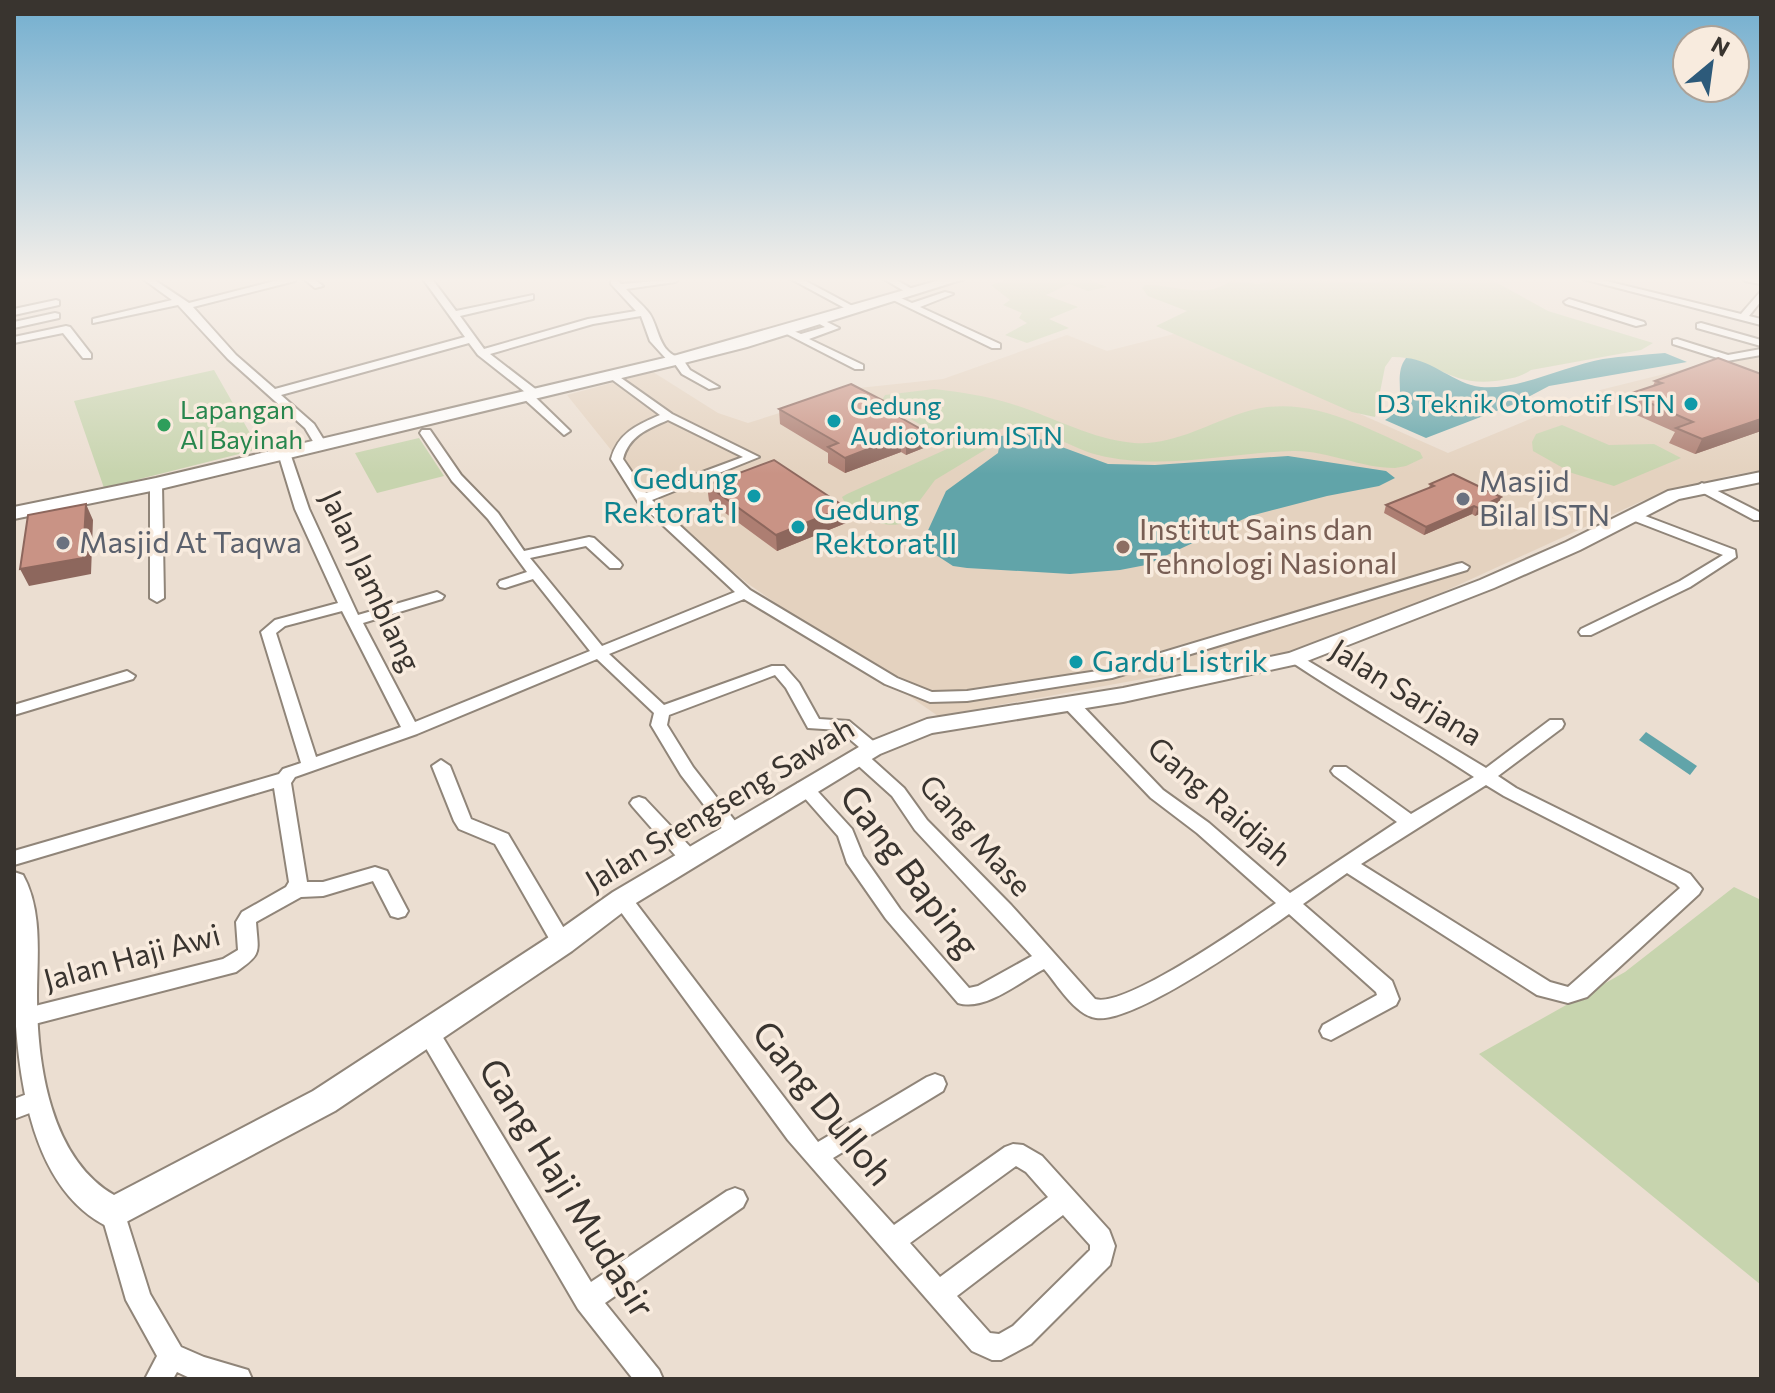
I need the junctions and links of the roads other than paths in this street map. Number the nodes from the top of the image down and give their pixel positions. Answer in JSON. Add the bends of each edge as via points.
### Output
{"nodes":[{"id":1,"x":78,"y":344,"type":"edge"},
{"id":2,"x":220,"y":344,"type":"edge"},
{"id":3,"x":452,"y":344,"type":"edge"},
{"id":4,"x":474,"y":344,"type":"edge"},
{"id":5,"x":513,"y":344,"type":"edge"},
{"id":6,"x":660,"y":344,"type":"edge"},
{"id":7,"x":756,"y":344,"type":"edge"},
{"id":8,"x":814,"y":344,"type":"edge"},
{"id":9,"x":993,"y":344,"type":"edge"},
{"id":10,"x":1683,"y":344,"type":"edge"},
{"id":11,"x":996,"y":346,"type":"dead end"},
{"id":12,"x":1761,"y":352,"type":"edge"},
{"id":13,"x":482,"y":353,"type":"junction"},
{"id":14,"x":87,"y":356,"type":"dead end"},
{"id":15,"x":679,"y":364,"type":"junction"},
{"id":16,"x":859,"y":367,"type":"dead end"},
{"id":17,"x":614,"y":376,"type":"junction"},
{"id":18,"x":713,"y":387,"type":"dead end"},
{"id":19,"x":274,"y":393,"type":"junction"},
{"id":20,"x":530,"y":397,"type":"junction"},
{"id":21,"x":668,"y":416,"type":"junction"},
{"id":22,"x":564,"y":431,"type":"dead end"},
{"id":23,"x":426,"y":433,"type":"dead end"},
{"id":24,"x":321,"y":445,"type":"junction"},
{"id":25,"x":287,"y":458,"type":"junction"},
{"id":26,"x":1761,"y":477,"type":"edge"},
{"id":27,"x":156,"y":484,"type":"junction"},
{"id":28,"x":1702,"y":487,"type":"junction"},
{"id":29,"x":643,"y":499,"type":"junction"},
{"id":30,"x":14,"y":513,"type":"edge"},
{"id":31,"x":1632,"y":515,"type":"junction"},
{"id":32,"x":1759,"y":517,"type":"dead end"},
{"id":33,"x":521,"y":556,"type":"junction"},
{"id":34,"x":615,"y":565,"type":"dead end"},
{"id":35,"x":1462,"y":567,"type":"dead end"},
{"id":36,"x":535,"y":574,"type":"junction"},
{"id":37,"x":505,"y":584,"type":"dead end"},
{"id":38,"x":745,"y":593,"type":"junction"},
{"id":39,"x":437,"y":596,"type":"dead end"},
{"id":40,"x":157,"y":598,"type":"dead end"},
{"id":41,"x":346,"y":605,"type":"junction"},
{"id":42,"x":353,"y":621,"type":"junction"},
{"id":43,"x":1586,"y":632,"type":"dead end"},
{"id":44,"x":601,"y":655,"type":"junction"},
{"id":45,"x":1295,"y":658,"type":"junction"},
{"id":46,"x":127,"y":676,"type":"dead end"},
{"id":47,"x":1071,"y":704,"type":"junction"},
{"id":48,"x":14,"y":710,"type":"edge"},
{"id":49,"x":662,"y":712,"type":"junction"},
{"id":50,"x":1556,"y":724,"type":"dead end"},
{"id":51,"x":411,"y":730,"type":"junction"},
{"id":52,"x":865,"y":752,"type":"junction"},
{"id":53,"x":310,"y":765,"type":"junction"},
{"id":54,"x":441,"y":766,"type":"dead end"},
{"id":55,"x":1340,"y":771,"type":"dead end"},
{"id":56,"x":1486,"y":777,"type":"junction"},
{"id":57,"x":283,"y":779,"type":"junction"},
{"id":58,"x":804,"y":787,"type":"junction"},
{"id":59,"x":639,"y":803,"type":"dead end"},
{"id":60,"x":1411,"y":823,"type":"junction"},
{"id":61,"x":733,"y":830,"type":"junction"},
{"id":62,"x":14,"y":858,"type":"edge"},
{"id":63,"x":689,"y":858,"type":"junction"},
{"id":64,"x":1347,"y":864,"type":"junction"},
{"id":65,"x":14,"y":882,"type":"edge"},
{"id":66,"x":295,"y":890,"type":"junction"},
{"id":67,"x":622,"y":899,"type":"junction"},
{"id":68,"x":1291,"y":905,"type":"junction"},
{"id":69,"x":398,"y":911,"type":"dead end"},
{"id":70,"x":18,"y":916,"type":"edge"},
{"id":71,"x":562,"y":943,"type":"junction"},
{"id":72,"x":1047,"y":957,"type":"junction"},
{"id":73,"x":23,"y":1018,"type":"junction"},
{"id":74,"x":1331,"y":1031,"type":"dead end"},
{"id":75,"x":428,"y":1032,"type":"junction"},
{"id":76,"x":935,"y":1084,"type":"dead end"},
{"id":77,"x":24,"y":1105,"type":"edge"},
{"id":78,"x":815,"y":1156,"type":"junction"},
{"id":79,"x":735,"y":1199,"type":"dead end"},
{"id":80,"x":1065,"y":1199,"type":"junction"},
{"id":81,"x":113,"y":1213,"type":"junction"},
{"id":82,"x":891,"y":1242,"type":"junction"},
{"id":83,"x":937,"y":1295,"type":"junction"},
{"id":84,"x":587,"y":1300,"type":"junction"},
{"id":85,"x":172,"y":1356,"type":"junction"},
{"id":86,"x":158,"y":1379,"type":"edge"},
{"id":87,"x":239,"y":1379,"type":"edge"},
{"id":88,"x":650,"y":1379,"type":"edge"}],
"edges":[{"from":1,"to":14,"type":"street"},
{"from":2,"to":19,"type":"street"},
{"from":3,"to":19,"type":"street"},
{"from":4,"to":13,"type":"street"},
{"from":5,"to":13,"type":"street"},
{"from":6,"to":15,"type":"street"},
{"from":7,"to":15,"type":"main road"},
{"from":8,"to":16,"type":"street"},
{"from":9,"to":11,"type":"street"},
{"from":10,"to":12,"type":"street","via":[[1727,358]]},
{"from":13,"to":20,"type":"street"},
{"from":15,"to":17,"type":"main road"},
{"from":15,"to":18,"type":"street"},
{"from":17,"to":20,"type":"main road"},
{"from":17,"to":21,"type":"street"},
{"from":19,"to":24,"type":"street","via":[[310,426]]},
{"from":20,"to":22,"type":"street"},
{"from":20,"to":24,"type":"main road"},
{"from":21,"to":29,"type":"street","via":[[624,437],[619,448],[617,459]]},
{"from":21,"to":29,"type":"street","via":[[753,457]]},
{"from":23,"to":33,"type":"street"},
{"from":24,"to":25,"type":"main road"},
{"from":25,"to":27,"type":"main road"},
{"from":25,"to":41,"type":"street","name":"Jalan Jamblang","via":[[302,509]]},
{"from":26,"to":28,"type":"street","name":"Jalan Srengseng Sawah"},
{"from":27,"to":30,"type":"main road"},
{"from":27,"to":40,"type":"street"},
{"from":28,"to":31,"type":"street","name":"Jalan Srengseng Sawah"},
{"from":28,"to":32,"type":"street"},
{"from":29,"to":38,"type":"street"},
{"from":31,"to":43,"type":"street","via":[[1724,549],[1729,557]]},
{"from":31,"to":45,"type":"street","name":"Jalan Srengseng Sawah","via":[[1477,588]]},
{"from":33,"to":34,"type":"street","via":[[589,541]]},
{"from":33,"to":36,"type":"street"},
{"from":35,"to":38,"type":"street","via":[[1106,675],[967,696],[930,697],[891,681]]},
{"from":36,"to":37,"type":"street"},
{"from":36,"to":44,"type":"street"},
{"from":38,"to":44,"type":"street"},
{"from":39,"to":42,"type":"street"},
{"from":41,"to":42,"type":"street","name":"Jalan Jamblang"},
{"from":41,"to":53,"type":"street","via":[[280,623],[268,632]]},
{"from":42,"to":51,"type":"street","name":"Jalan Jamblang"},
{"from":44,"to":49,"type":"street"},
{"from":44,"to":51,"type":"street"},
{"from":45,"to":47,"type":"street","name":"Jalan Srengseng Sawah"},
{"from":45,"to":56,"type":"street","name":"Jalan Sarjana"},
{"from":46,"to":48,"type":"street"},
{"from":47,"to":52,"type":"street","name":"Jalan Srengseng Sawah","via":[[927,726]]},
{"from":47,"to":68,"type":"street","name":"Gang Raidjah","via":[[1157,794]]},
{"from":49,"to":52,"type":"street","name":"Gang Mase","via":[[775,668],[793,686],[814,724],[843,725]]},
{"from":49,"to":61,"type":"street","via":[[659,725]]},
{"from":50,"to":56,"type":"street"},
{"from":51,"to":53,"type":"street"},
{"from":52,"to":58,"type":"street","name":"Jalan Srengseng Sawah"},
{"from":52,"to":72,"type":"street","name":"Gang Mase","via":[[921,825]]},
{"from":53,"to":57,"type":"street"},
{"from":54,"to":71,"type":"street","via":[[460,817],[502,839]]},
{"from":55,"to":60,"type":"street"},
{"from":56,"to":60,"type":"street"},
{"from":56,"to":64,"type":"street","name":"Jalan Sarjana","via":[[1683,879],[1692,889],[1580,991],[1568,995],[1544,989]]},
{"from":57,"to":62,"type":"street"},
{"from":57,"to":66,"type":"street"},
{"from":58,"to":61,"type":"street","name":"Jalan Srengseng Sawah"},
{"from":58,"to":72,"type":"street","name":"Gang Baping","via":[[846,834],[854,858],[893,914],[965,997],[983,993]]},
{"from":59,"to":63,"type":"street"},
{"from":60,"to":64,"type":"street"},
{"from":61,"to":63,"type":"street","name":"Jalan Srengseng Sawah"},
{"from":63,"to":67,"type":"street","name":"Jalan Srengseng Sawah"},
{"from":64,"to":68,"type":"street"},
{"from":65,"to":70,"type":"street"},
{"from":66,"to":69,"type":"street","via":[[323,889],[375,874]]},
{"from":66,"to":73,"type":"street","name":"Jalan Haji Awi","via":[[249,917],[248,953],[239,962]]},
{"from":67,"to":71,"type":"street","name":"Jalan Srengseng Sawah"},
{"from":67,"to":78,"type":"street","name":"Gang Dulloh"},
{"from":68,"to":72,"type":"street","name":"Gang Raidjah","via":[[1209,959],[1116,1008],[1097,1010],[1088,1005]]},
{"from":68,"to":74,"type":"street","via":[[1389,993],[1389,999]]},
{"from":70,"to":73,"type":"street"},
{"from":71,"to":75,"type":"street","name":"Jalan Srengseng Sawah"},
{"from":73,"to":77,"type":"street"},
{"from":75,"to":81,"type":"street","name":"Jalan Srengseng Sawah","via":[[324,1101]]},
{"from":75,"to":84,"type":"street","name":"Gang Haji Mudasir"},
{"from":76,"to":78,"type":"street"},
{"from":77,"to":81,"type":"street","via":[[74,1187],[93,1205]]},
{"from":78,"to":82,"type":"street","name":"Gang Dulloh"},
{"from":79,"to":84,"type":"street"},
{"from":80,"to":82,"type":"street","via":[[1034,1164],[1013,1155]]},
{"from":80,"to":83,"type":"street"},
{"from":80,"to":83,"type":"street","name":"Gang Dulloh","via":[[1100,1238],[1101,1256],[1022,1335],[1001,1347],[981,1342]]},
{"from":81,"to":85,"type":"street","via":[[139,1300]]},
{"from":82,"to":83,"type":"street","name":"Gang Dulloh"},
{"from":84,"to":88,"type":"street","name":"Gang Haji Mudasir"},
{"from":85,"to":86,"type":"street"},
{"from":85,"to":87,"type":"street"}]}
